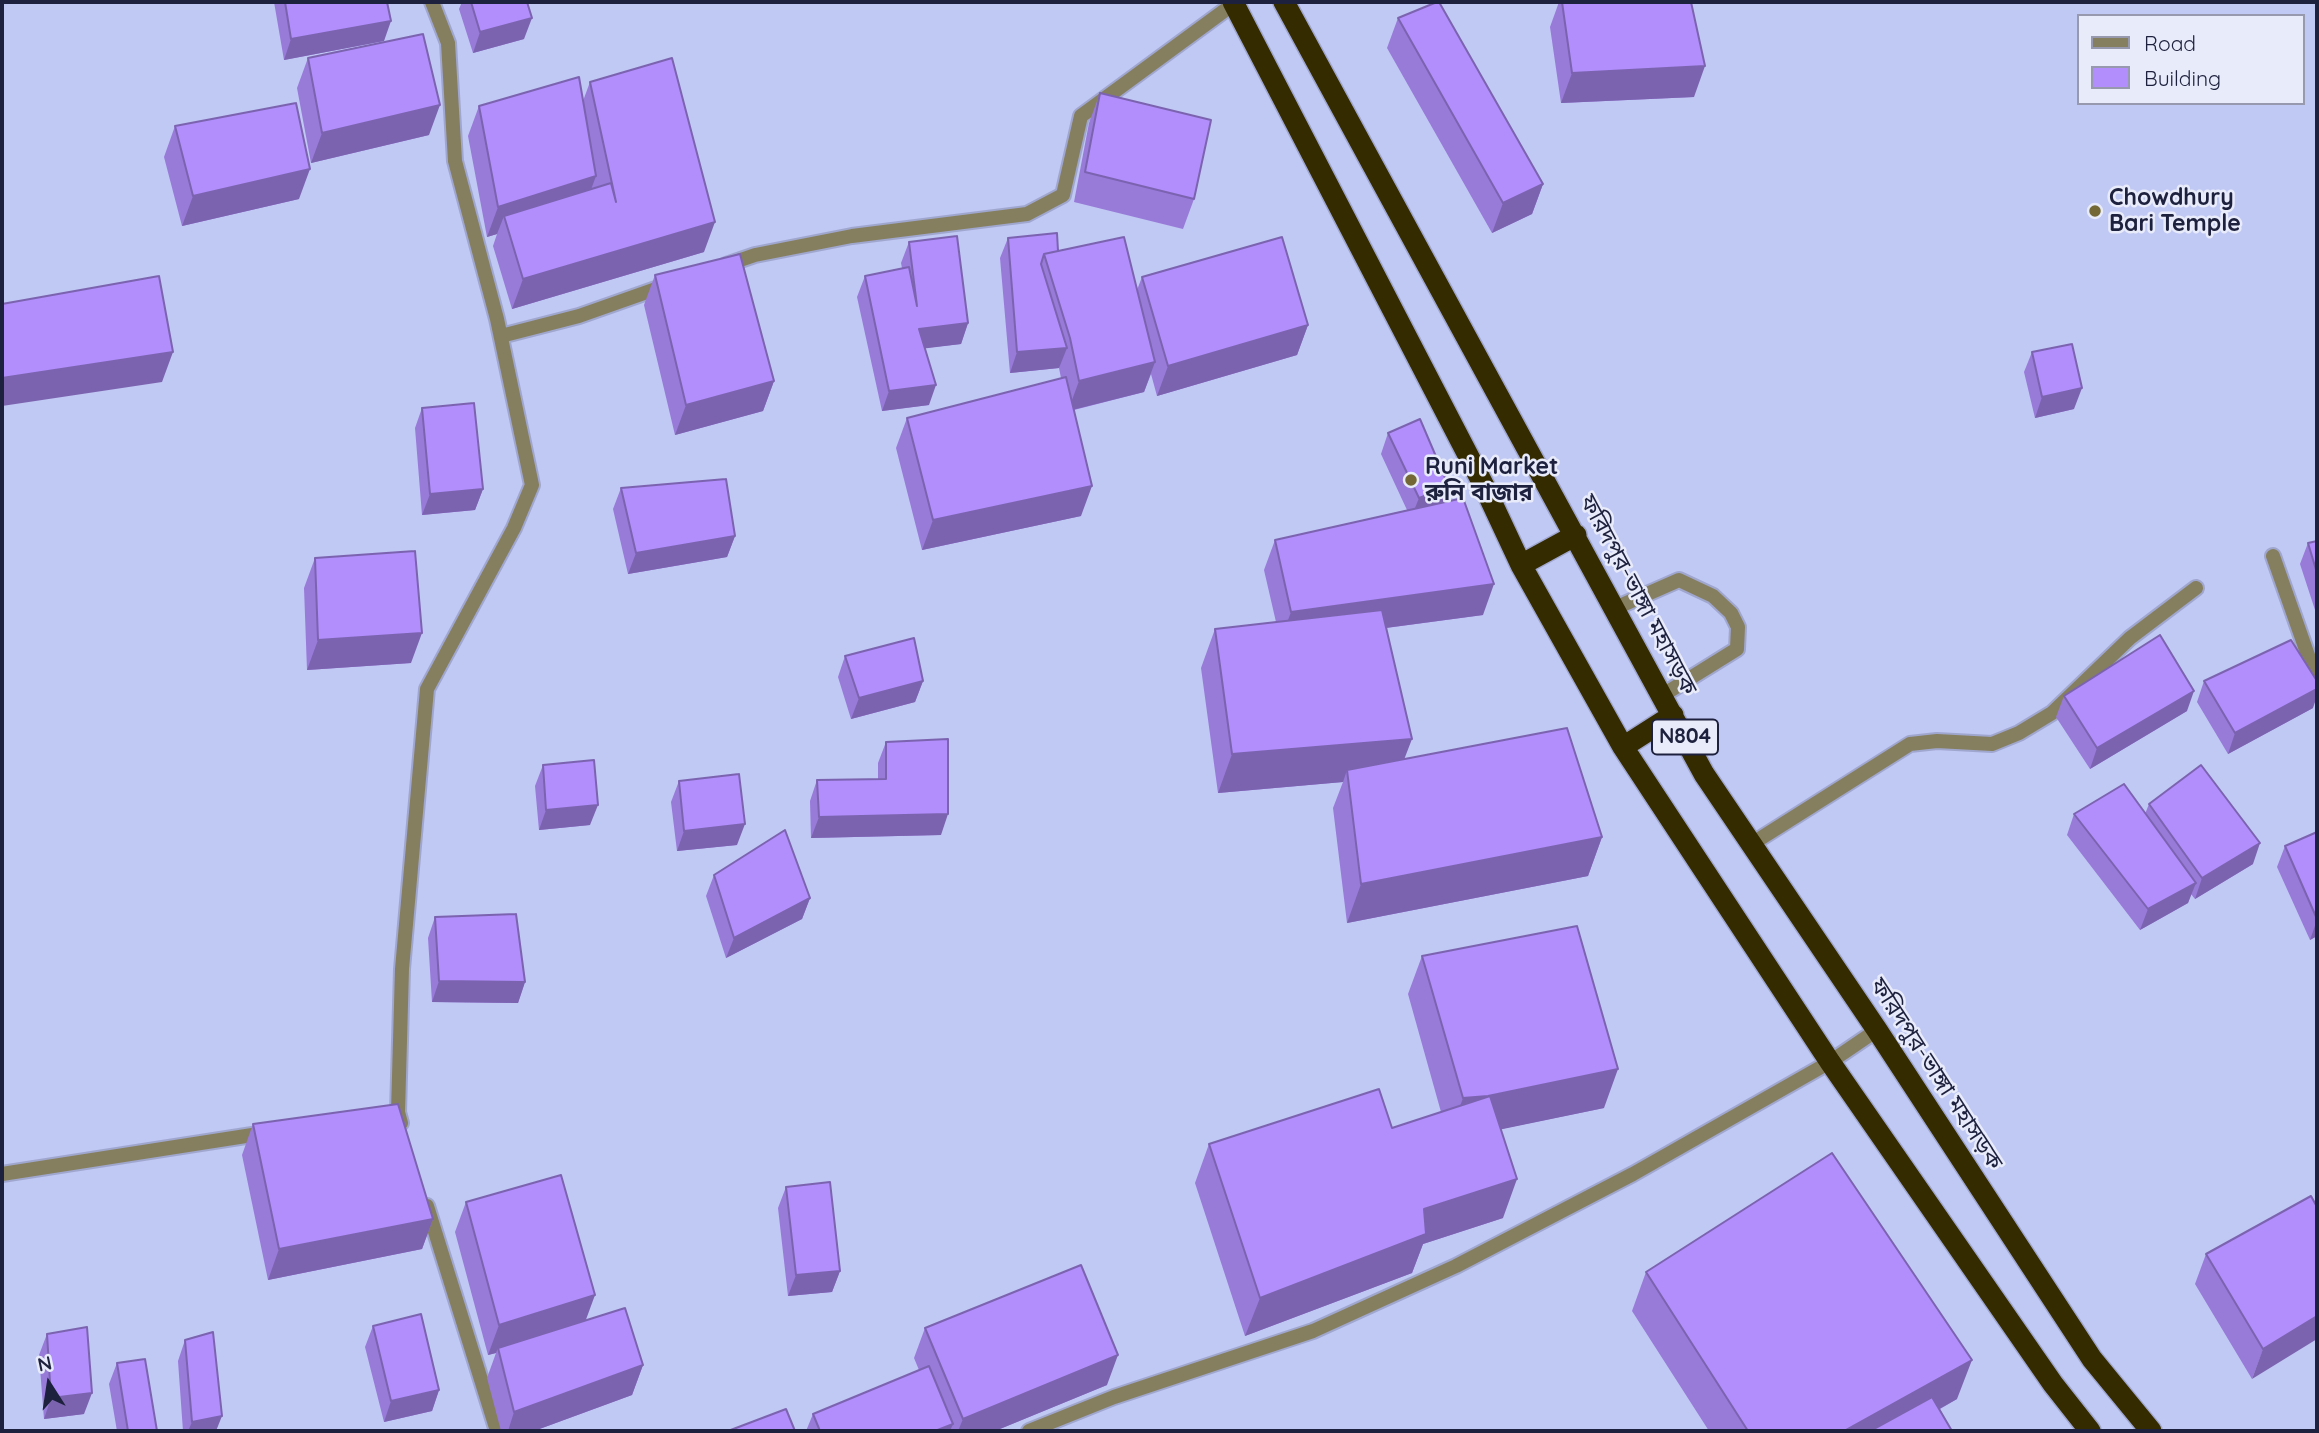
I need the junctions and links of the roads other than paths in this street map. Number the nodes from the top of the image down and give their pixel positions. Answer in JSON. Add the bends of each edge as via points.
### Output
{"nodes":[{"id":1,"x":432,"y":2,"type":"edge"},
{"id":2,"x":1234,"y":2,"type":"edge"},
{"id":3,"x":1284,"y":2,"type":"edge"},
{"id":4,"x":718,"y":268,"type":"edge"},
{"id":5,"x":680,"y":281,"type":"edge"},
{"id":6,"x":501,"y":336,"type":"junction"},
{"id":7,"x":1576,"y":535,"type":"junction"},
{"id":8,"x":2273,"y":556,"type":"dead end"},
{"id":9,"x":1521,"y":565,"type":"junction"},
{"id":10,"x":2196,"y":588,"type":"dead end"},
{"id":11,"x":1614,"y":609,"type":"junction"},
{"id":12,"x":2317,"y":681,"type":"edge"},
{"id":13,"x":1663,"y":695,"type":"junction"},
{"id":14,"x":1673,"y":715,"type":"junction"},
{"id":15,"x":1623,"y":747,"type":"junction"},
{"id":16,"x":1750,"y":845,"type":"junction"},
{"id":17,"x":1877,"y":1030,"type":"junction"},
{"id":18,"x":1830,"y":1062,"type":"junction"},
{"id":19,"x":275,"y":1132,"type":"edge"},
{"id":20,"x":404,"y":1132,"type":"edge"},
{"id":21,"x":2,"y":1174,"type":"edge"},
{"id":22,"x":424,"y":1197,"type":"edge"},
{"id":23,"x":497,"y":1431,"type":"edge"},
{"id":24,"x":1029,"y":1431,"type":"edge"},
{"id":25,"x":2090,"y":1431,"type":"edge"},
{"id":26,"x":2151,"y":1431,"type":"edge"}],
"edges":[{"from":1,"to":6,"type":"street","via":[[448,43],[455,161]]},
{"from":2,"to":4,"type":"street","via":[[1081,116],[1063,195],[1051,202],[1027,214],[852,236],[755,255]]},
{"from":2,"to":9,"type":"highway","number":"N804"},
{"from":3,"to":7,"type":"highway","name":"ফরিদপুর-ভাঙ্গা মহাসড়ক","number":"N804"},
{"from":5,"to":6,"type":"street","via":[[579,316]]},
{"from":6,"to":20,"type":"street","via":[[532,485],[428,690],[391,1114]]},
{"from":7,"to":9,"type":"highway"},
{"from":7,"to":11,"type":"highway","name":"ফরিদপুর-ভাঙ্গা মহাসড়ক","number":"N804"},
{"from":8,"to":12,"type":"street"},
{"from":9,"to":15,"type":"highway","number":"N804"},
{"from":10,"to":16,"type":"street","via":[[2130,638],[2052,713],[2020,733],[1992,744],[1910,744]]},
{"from":11,"to":13,"type":"highway","name":"ফরিদপুর-ভাঙ্গা মহাসড়ক","number":"N804"},
{"from":11,"to":13,"type":"street","via":[[1679,580],[1713,596],[1731,613],[1738,627],[1737,649]]},
{"from":13,"to":14,"type":"highway","name":"ফরিদপুর-ভাঙ্গা মহাসড়ক","number":"N804"},
{"from":14,"to":15,"type":"highway"},
{"from":14,"to":16,"type":"highway","name":"ফরিদপুর-ভাঙ্গা মহাসড়ক","number":"N804"},
{"from":15,"to":18,"type":"highway","number":"N804"},
{"from":16,"to":17,"type":"highway","name":"ফরিদপুর-ভাঙ্গা মহাসড়ক","number":"N804"},
{"from":17,"to":18,"type":"street"},
{"from":17,"to":26,"type":"highway","name":"ফরিদপুর-ভাঙ্গা মহাসড়ক","number":"N804","via":[[2092,1359]]},
{"from":18,"to":24,"type":"street","via":[[1633,1174],[1456,1266],[1313,1331],[1114,1397]]},
{"from":18,"to":25,"type":"highway","number":"N804"},
{"from":19,"to":21,"type":"street"},
{"from":22,"to":23,"type":"street"}]}
